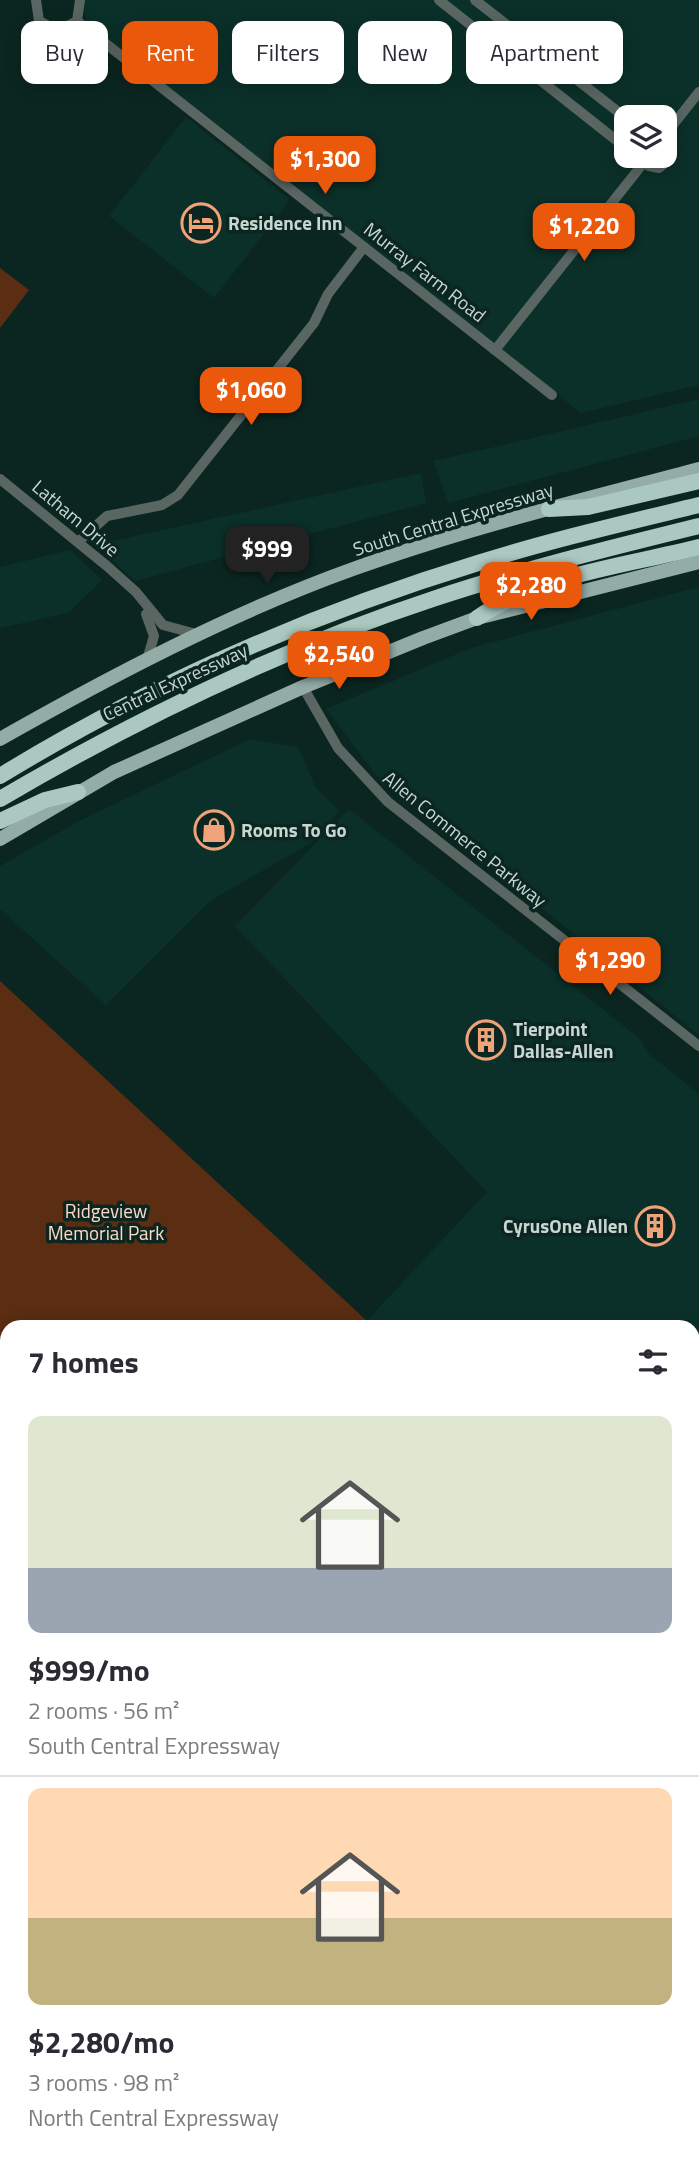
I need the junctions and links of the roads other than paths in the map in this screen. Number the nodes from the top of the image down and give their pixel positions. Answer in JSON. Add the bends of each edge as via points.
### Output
{"nodes":[{"id":1,"x":36,"y":0,"type":"edge"},
{"id":2,"x":80,"y":0,"type":"edge"},
{"id":3,"x":439,"y":0,"type":"edge"},
{"id":4,"x":475,"y":0,"type":"edge"},
{"id":5,"x":41,"y":21,"type":"edge"},
{"id":6,"x":77,"y":21,"type":"edge"},
{"id":7,"x":108,"y":45,"type":"edge"},
{"id":8,"x":699,"y":92,"type":"edge"},
{"id":9,"x":614,"y":109,"type":"edge"},
{"id":10,"x":677,"y":120,"type":"edge"},
{"id":11,"x":614,"y":139,"type":"edge"},
{"id":12,"x":635,"y":168,"type":"edge"},
{"id":13,"x":364,"y":247,"type":"junction"},
{"id":14,"x":495,"y":351,"type":"junction"},
{"id":15,"x":552,"y":395,"type":"dead end"},
{"id":16,"x":699,"y":469,"type":"edge"},
{"id":17,"x":0,"y":479,"type":"edge"},
{"id":18,"x":699,"y":481,"type":"edge"},
{"id":19,"x":699,"y":505,"type":"edge"},
{"id":20,"x":549,"y":509,"type":"junction"},
{"id":21,"x":699,"y":526,"type":"edge"},
{"id":22,"x":79,"y":541,"type":"junction"},
{"id":23,"x":699,"y":547,"type":"edge"},
{"id":24,"x":699,"y":562,"type":"edge"},
{"id":25,"x":128,"y":586,"type":"junction"},
{"id":26,"x":477,"y":618,"type":"junction"},
{"id":27,"x":200,"y":635,"type":"junction"},
{"id":28,"x":148,"y":660,"type":"junction"},
{"id":29,"x":303,"y":687,"type":"junction"},
{"id":30,"x":0,"y":739,"type":"edge"},
{"id":31,"x":0,"y":776,"type":"edge"},
{"id":32,"x":78,"y":792,"type":"junction"},
{"id":33,"x":0,"y":799,"type":"edge"},
{"id":34,"x":0,"y":821,"type":"edge"},
{"id":35,"x":0,"y":839,"type":"edge"},
{"id":36,"x":699,"y":1045,"type":"edge"}],
"edges":[{"from":1,"to":5,"type":"street"},
{"from":2,"to":6,"type":"street"},
{"from":3,"to":11,"type":"street"},
{"from":4,"to":9,"type":"street"},
{"from":7,"to":13,"type":"street","name":"Murray Farm Road"},
{"from":8,"to":10,"type":"street"},
{"from":12,"to":14,"type":"street"},
{"from":13,"to":14,"type":"street","name":"Murray Farm Road"},
{"from":13,"to":22,"type":"street","via":[[328,293],[314,323],[177,495],[162,505],[107,516]]},
{"from":14,"to":15,"type":"street","name":"Murray Farm Road"},
{"from":16,"to":20,"type":"main road","name":"South Central Expressway"},
{"from":17,"to":22,"type":"street","name":"Latham Drive"},
{"from":18,"to":20,"type":"highway","via":[[588,507]]},
{"from":19,"to":31,"type":"highway","name":"Central Expressway","via":[[504,555],[315,620],[167,685]]},
{"from":20,"to":27,"type":"main road","name":"South Central Expressway","via":[[349,570]]},
{"from":21,"to":33,"type":"highway","name":"Central Expressway","via":[[489,581],[298,649],[108,737]]},
{"from":22,"to":25,"type":"street","name":"Latham Drive"},
{"from":23,"to":26,"type":"highway","via":[[531,589],[503,600]]},
{"from":24,"to":26,"type":"main road"},
{"from":25,"to":27,"type":"street","name":"Latham Drive","via":[[163,625]]},
{"from":25,"to":28,"type":"street","name":"Latham Drive","via":[[153,629]]},
{"from":26,"to":29,"type":"main road"},
{"from":27,"to":28,"type":"main road","name":"South Central Expressway"},
{"from":28,"to":30,"type":"main road","name":"South Central Expressway"},
{"from":29,"to":32,"type":"main road"},
{"from":29,"to":36,"type":"street","name":"Allen Commerce Parkway","via":[[338,748],[379,794]]},
{"from":32,"to":34,"type":"highway","via":[[45,800]]},
{"from":32,"to":35,"type":"main road"}]}
